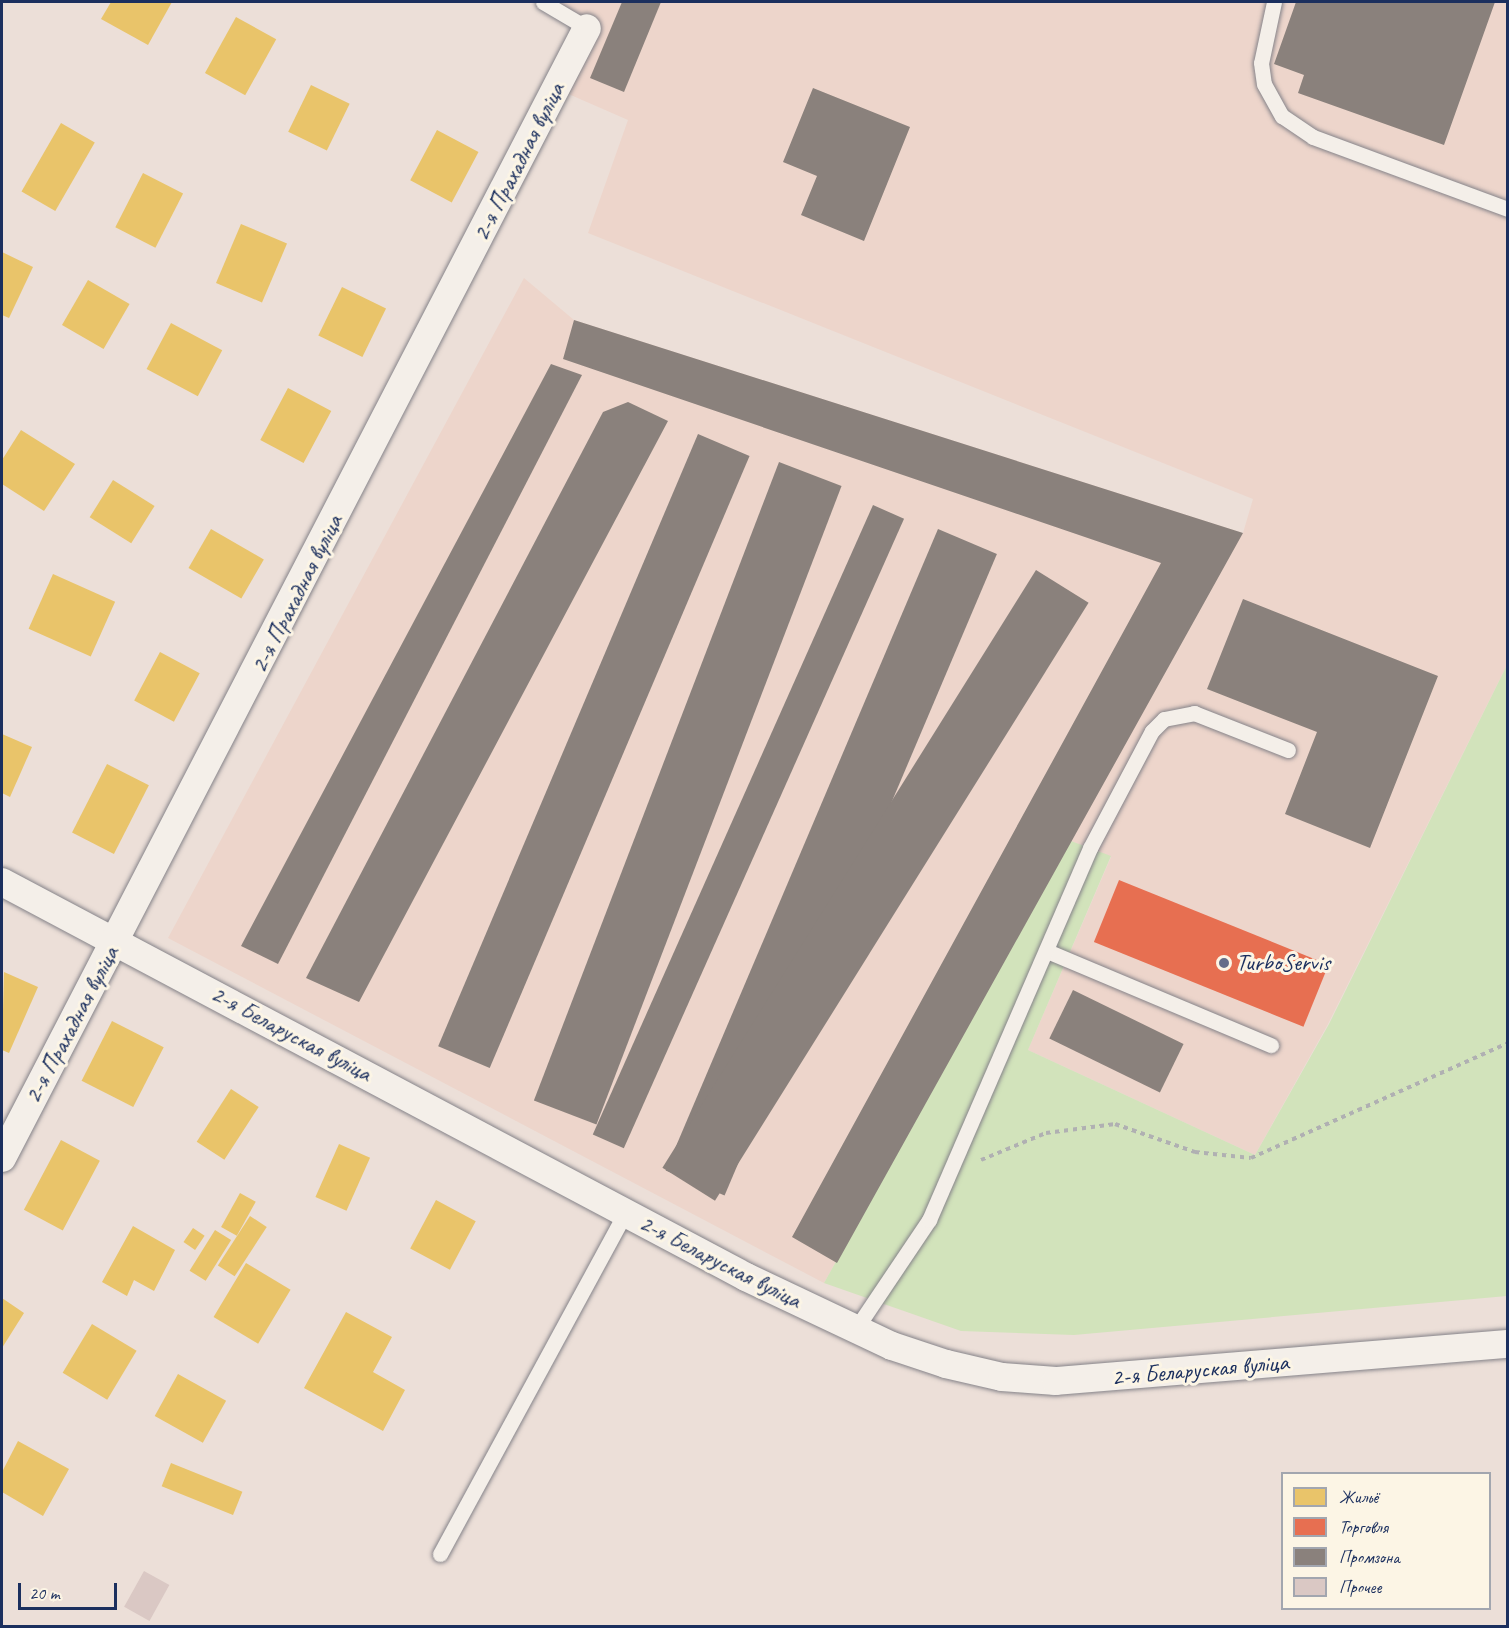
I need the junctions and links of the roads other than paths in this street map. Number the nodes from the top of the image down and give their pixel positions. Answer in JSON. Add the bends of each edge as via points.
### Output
{"nodes":[{"id":1,"x":543,"y":2,"type":"edge"},
{"id":2,"x":1274,"y":2,"type":"edge"},
{"id":3,"x":587,"y":28,"type":"joint"},
{"id":4,"x":1508,"y":209,"type":"edge"},
{"id":5,"x":1288,"y":750,"type":"dead end"},
{"id":6,"x":2,"y":882,"type":"edge"},
{"id":7,"x":117,"y":942,"type":"junction"},
{"id":8,"x":1047,"y":951,"type":"junction"},
{"id":9,"x":1271,"y":1045,"type":"dead end"},
{"id":10,"x":2,"y":1158,"type":"edge"},
{"id":11,"x":625,"y":1213,"type":"junction"},
{"id":12,"x":855,"y":1330,"type":"junction"},
{"id":13,"x":1508,"y":1344,"type":"edge"},
{"id":14,"x":440,"y":1554,"type":"dead end"}],
"edges":[{"from":1,"to":3,"type":"lane"},
{"from":2,"to":4,"type":"lane","via":[[1261,63],[1264,84],[1282,116],[1314,137]]},
{"from":3,"to":7,"type":"street","name":"2-я Прахадная вуліца"},
{"from":5,"to":8,"type":"lane","via":[[1194,714],[1164,719],[1152,731],[1090,848]]},
{"from":6,"to":7,"type":"street","name":"2-я Беларуская вуліца"},
{"from":7,"to":10,"type":"street","name":"2-я Прахадная вуліца"},
{"from":7,"to":11,"type":"street","name":"2-я Беларуская вуліца"},
{"from":8,"to":9,"type":"lane"},
{"from":8,"to":12,"type":"lane","via":[[952,1172],[908,1258]]},
{"from":11,"to":12,"type":"street","name":"2-я Беларуская вуліца"},
{"from":11,"to":14,"type":"lane"},
{"from":12,"to":13,"type":"street","name":"2-я Беларуская вуліца","via":[[946,1364],[1002,1377],[1056,1381]]}]}
